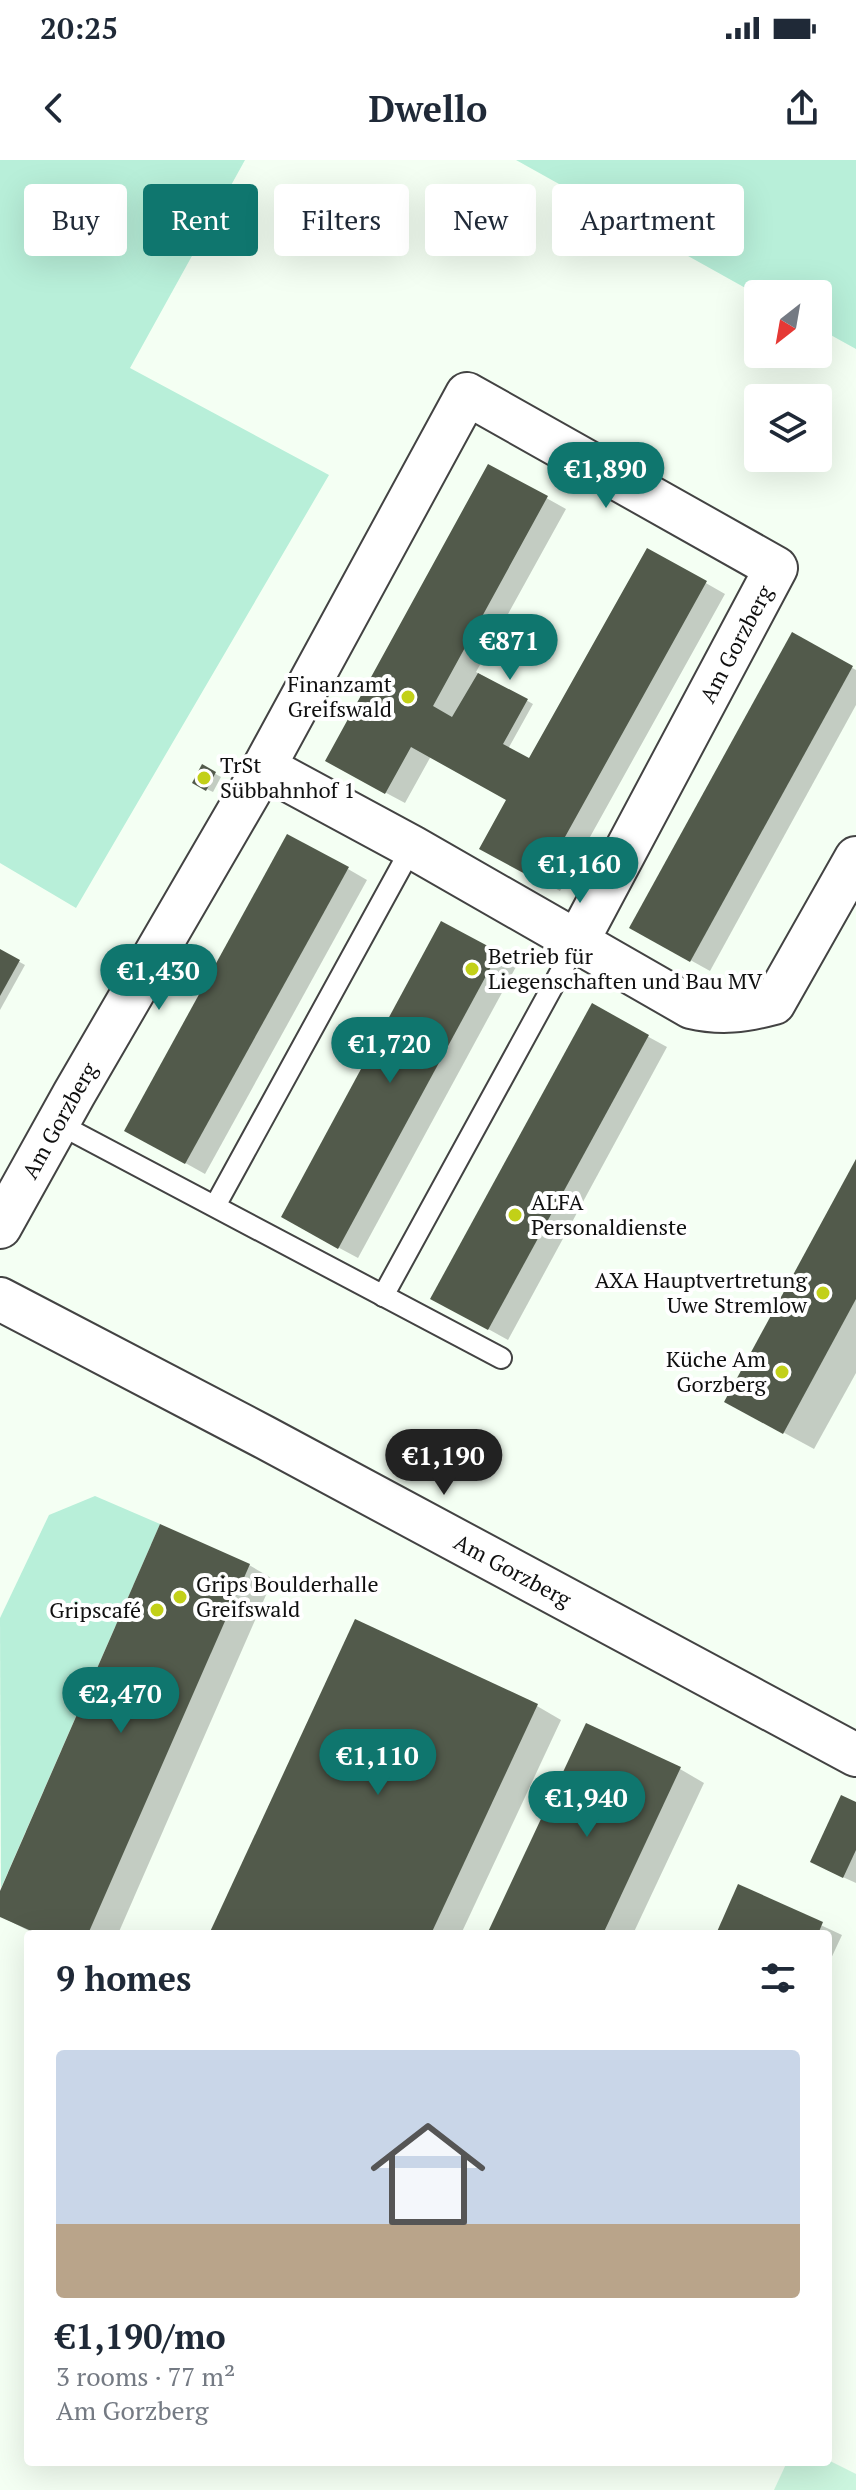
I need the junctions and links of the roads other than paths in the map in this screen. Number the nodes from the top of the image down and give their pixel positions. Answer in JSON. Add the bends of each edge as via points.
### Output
{"nodes":[{"id":1,"x":264,"y":767,"type":"junction"},
{"id":2,"x":412,"y":847,"type":"junction"},
{"id":3,"x":856,"y":858,"type":"edge"},
{"id":4,"x":577,"y":942,"type":"junction"},
{"id":5,"x":57,"y":1123,"type":"junction"},
{"id":6,"x":215,"y":1206,"type":"junction"},
{"id":7,"x":0,"y":1227,"type":"edge"},
{"id":8,"x":383,"y":1296,"type":"junction"},
{"id":9,"x":0,"y":1299,"type":"edge"},
{"id":10,"x":501,"y":1358,"type":"dead end"},
{"id":11,"x":856,"y":1755,"type":"edge"}],
"edges":[{"from":1,"to":2,"type":"street"},
{"from":1,"to":4,"type":"street","name":"Am Gorzberg","via":[[467,394],[776,568]]},
{"from":1,"to":5,"type":"street","name":"Am Gorzberg"},
{"from":2,"to":4,"type":"street"},
{"from":2,"to":6,"type":"lane"},
{"from":3,"to":4,"type":"street","via":[[774,1003],[738,1012],[691,1007]]},
{"from":4,"to":8,"type":"lane"},
{"from":5,"to":6,"type":"lane"},
{"from":5,"to":7,"type":"street","name":"Am Gorzberg"},
{"from":6,"to":8,"type":"lane"},
{"from":8,"to":10,"type":"lane"},
{"from":9,"to":11,"type":"street","name":"Am Gorzberg"}]}
